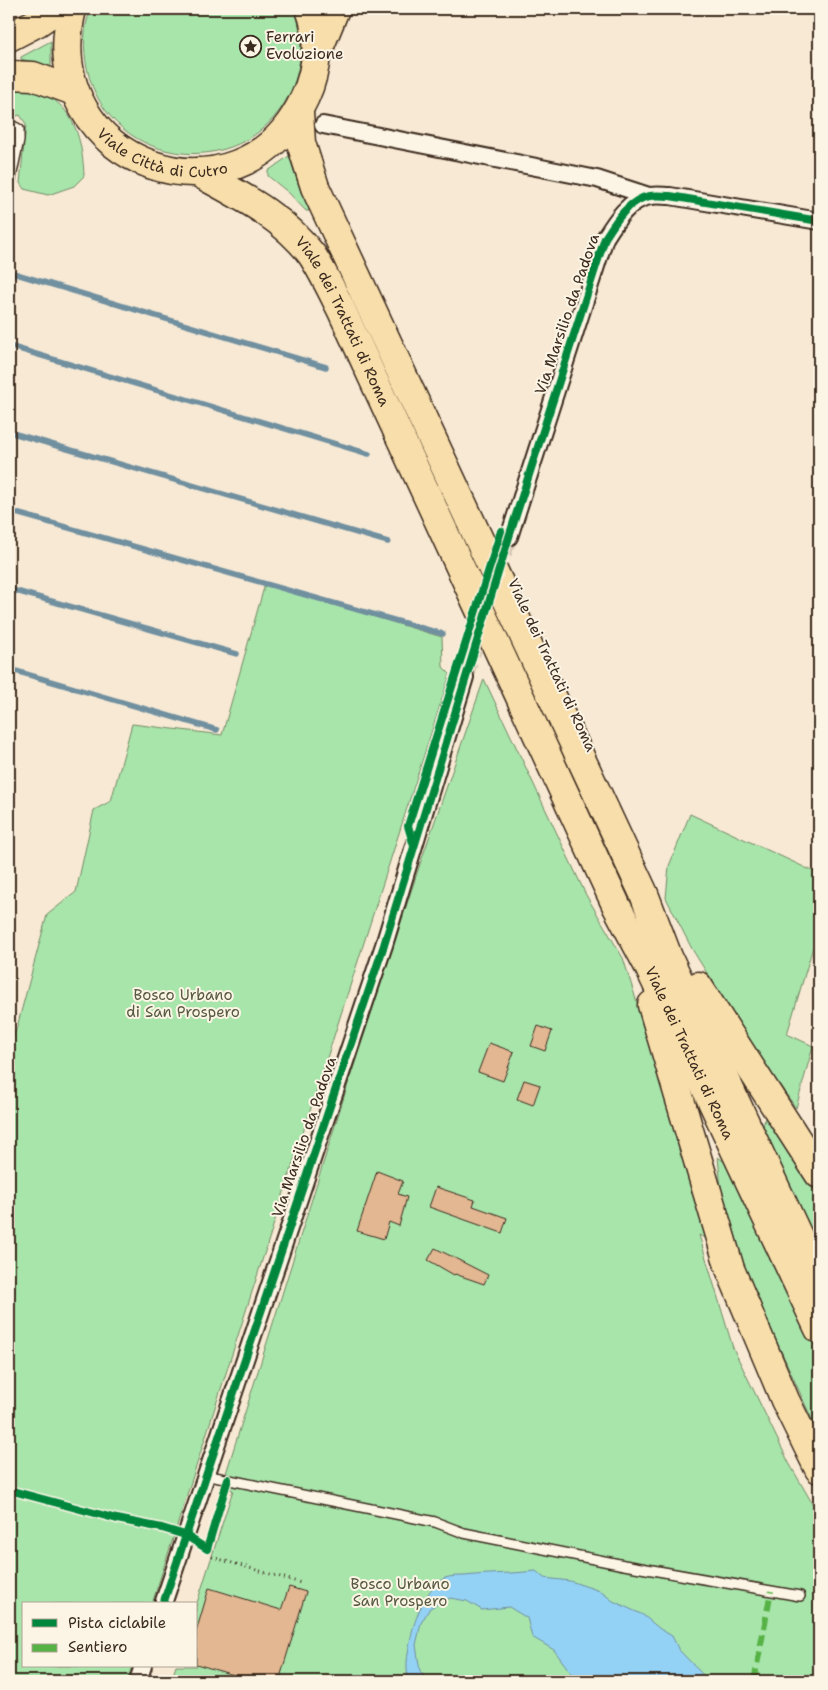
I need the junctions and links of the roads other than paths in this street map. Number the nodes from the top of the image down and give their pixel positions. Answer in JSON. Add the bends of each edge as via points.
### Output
{"nodes":[{"id":1,"x":57,"y":9,"type":"edge"},
{"id":2,"x":72,"y":9,"type":"edge"},
{"id":3,"x":310,"y":9,"type":"edge"},
{"id":4,"x":335,"y":9,"type":"edge"},
{"id":5,"x":9,"y":37,"type":"edge"},
{"id":6,"x":317,"y":52,"type":"junction"},
{"id":7,"x":9,"y":76,"type":"edge"},
{"id":8,"x":74,"y":91,"type":"junction"},
{"id":9,"x":298,"y":112,"type":"junction"},
{"id":10,"x":9,"y":124,"type":"edge"},
{"id":11,"x":323,"y":125,"type":"dead end"},
{"id":12,"x":197,"y":172,"type":"junction"},
{"id":13,"x":9,"y":187,"type":"edge"},
{"id":14,"x":649,"y":196,"type":"junction"},
{"id":15,"x":819,"y":221,"type":"edge"},
{"id":16,"x":508,"y":537,"type":"tunnel mouth"},
{"id":17,"x":465,"y":677,"type":"tunnel mouth"},
{"id":18,"x":644,"y":894,"type":"junction"},
{"id":19,"x":617,"y":906,"type":"junction"},
{"id":20,"x":819,"y":1174,"type":"edge"},
{"id":21,"x":819,"y":1281,"type":"edge"},
{"id":22,"x":819,"y":1329,"type":"edge"},
{"id":23,"x":819,"y":1469,"type":"edge"},
{"id":24,"x":205,"y":1475,"type":"junction"},
{"id":25,"x":800,"y":1596,"type":"dead end"},
{"id":26,"x":164,"y":1602,"type":"edge"},
{"id":27,"x":142,"y":1668,"type":"edge"},
{"id":28,"x":138,"y":1681,"type":"edge"}],
"edges":[{"from":1,"to":5,"type":"highway"},
{"from":2,"to":8,"type":"highway","name":"Viale Città di Cutro","via":[[66,48]]},
{"from":3,"to":6,"type":"highway","name":"Viale Città di Cutro","via":[[314,18]]},
{"from":4,"to":6,"type":"highway"},
{"from":6,"to":9,"type":"highway","name":"Viale Città di Cutro","via":[[312,83]]},
{"from":7,"to":8,"type":"highway","via":[[33,76]]},
{"from":8,"to":12,"type":"highway","name":"Viale Città di Cutro","via":[[86,115],[103,136],[124,152],[147,164]]},
{"from":9,"to":12,"type":"highway","name":"Viale Città di Cutro","via":[[277,138],[255,155],[217,170]]},
{"from":9,"to":18,"type":"highway","name":"Viale dei Trattati di Roma","via":[[301,143],[315,187]]},
{"from":10,"to":13,"type":"lane","via":[[19,129],[19,140]]},
{"from":11,"to":14,"type":"street","via":[[597,179]]},
{"from":12,"to":19,"type":"highway","name":"Viale dei Trattati di Roma","via":[[280,222],[303,245],[322,272]]},
{"from":14,"to":15,"type":"street","via":[[670,196]]},
{"from":14,"to":16,"type":"street","name":"Via Marsilio da Padova","via":[[629,206],[605,238]]},
{"from":17,"to":24,"type":"street","name":"Via Marsilio da Padova","via":[[384,945]]},
{"from":18,"to":20,"type":"highway","via":[[707,1002]]},
{"from":18,"to":21,"type":"highway","name":"Viale dei Trattati di Roma","via":[[668,957]]},
{"from":19,"to":22,"type":"highway","name":"Viale dei Trattati di Roma","via":[[649,967]]},
{"from":19,"to":23,"type":"highway","via":[[661,1034],[730,1269],[785,1400]]},
{"from":24,"to":25,"type":"lane","via":[[435,1522],[464,1533],[624,1566]]},
{"from":24,"to":26,"type":"street","name":"Via Marsilio da Padova"},
{"from":27,"to":28,"type":"street"}]}
